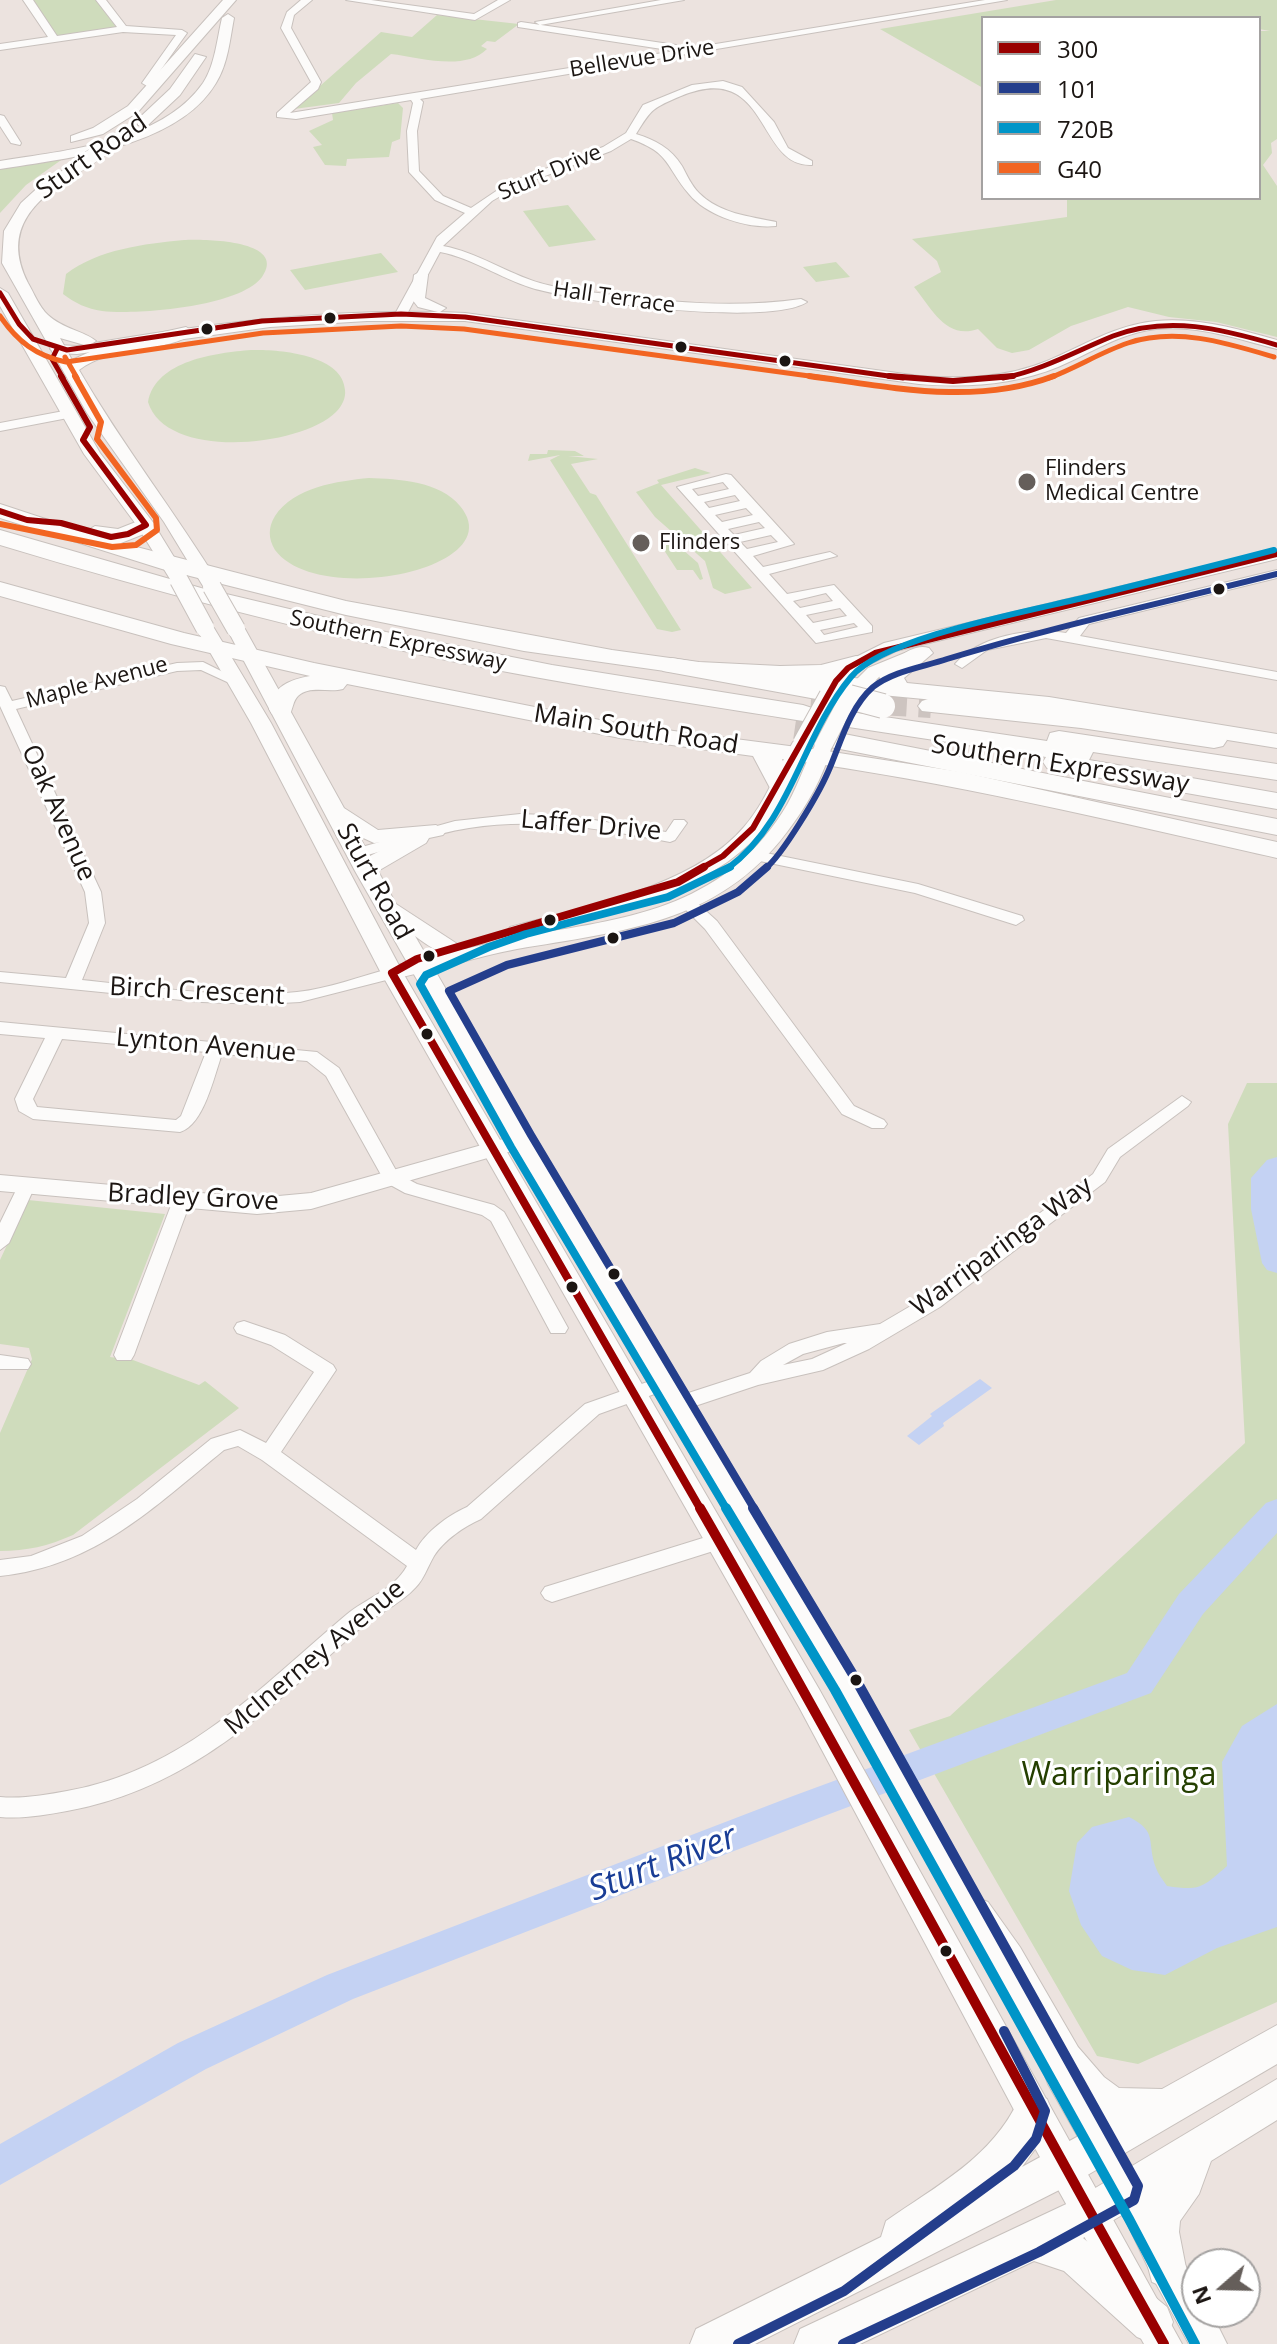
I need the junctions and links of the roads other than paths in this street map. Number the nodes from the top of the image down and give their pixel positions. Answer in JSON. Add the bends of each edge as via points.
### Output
{"nodes":[{"id":1,"x":14,"y":0,"type":"edge"},
{"id":2,"x":101,"y":0,"type":"edge"},
{"id":3,"x":230,"y":0,"type":"edge"},
{"id":4,"x":246,"y":0,"type":"edge"},
{"id":5,"x":307,"y":0,"type":"edge"},
{"id":6,"x":351,"y":0,"type":"edge"},
{"id":7,"x":505,"y":0,"type":"edge"},
{"id":8,"x":679,"y":0,"type":"edge"},
{"id":9,"x":922,"y":0,"type":"edge"},
{"id":10,"x":1002,"y":0,"type":"edge"},
{"id":11,"x":371,"y":1,"type":"edge"},
{"id":12,"x":29,"y":3,"type":"edge"},
{"id":13,"x":914,"y":14,"type":"junction"},
{"id":14,"x":228,"y":18,"type":"junction"},
{"id":15,"x":123,"y":29,"type":"junction"},
{"id":16,"x":203,"y":29,"type":"junction"},
{"id":17,"x":54,"y":39,"type":"junction"},
{"id":18,"x":0,"y":47,"type":"edge"},
{"id":19,"x":689,"y":52,"type":"junction"},
{"id":20,"x":147,"y":83,"type":"dead end"},
{"id":21,"x":413,"y":97,"type":"junction"},
{"id":22,"x":0,"y":118,"type":"edge"},
{"id":23,"x":126,"y":130,"type":"junction"},
{"id":24,"x":630,"y":135,"type":"junction"},
{"id":25,"x":16,"y":143,"type":"dead end"},
{"id":26,"x":0,"y":159,"type":"edge"},
{"id":27,"x":808,"y":163,"type":"dead end"},
{"id":28,"x":0,"y":165,"type":"edge"},
{"id":29,"x":70,"y":166,"type":"junction"},
{"id":30,"x":472,"y":212,"type":"junction"},
{"id":31,"x":772,"y":224,"type":"dead end"},
{"id":32,"x":0,"y":225,"type":"edge"},
{"id":33,"x":435,"y":248,"type":"junction"},
{"id":34,"x":421,"y":275,"type":"junction"},
{"id":35,"x":0,"y":293,"type":"edge"},
{"id":36,"x":801,"y":302,"type":"dead end"},
{"id":37,"x":439,"y":308,"type":"junction"},
{"id":38,"x":403,"y":310,"type":"junction"},
{"id":39,"x":40,"y":317,"type":"junction"},
{"id":40,"x":186,"y":332,"type":"junction"},
{"id":41,"x":27,"y":336,"type":"junction"},
{"id":42,"x":1277,"y":337,"type":"edge"},
{"id":43,"x":88,"y":341,"type":"junction"},
{"id":44,"x":1277,"y":345,"type":"edge"},
{"id":45,"x":57,"y":349,"type":"junction"},
{"id":46,"x":69,"y":370,"type":"junction"},
{"id":47,"x":69,"y":414,"type":"junction"},
{"id":48,"x":0,"y":427,"type":"edge"},
{"id":49,"x":83,"y":440,"type":"junction"},
{"id":50,"x":738,"y":491,"type":"junction"},
{"id":51,"x":695,"y":500,"type":"junction"},
{"id":52,"x":750,"y":503,"type":"junction"},
{"id":53,"x":0,"y":511,"type":"edge"},
{"id":54,"x":706,"y":513,"type":"junction"},
{"id":55,"x":762,"y":517,"type":"junction"},
{"id":56,"x":27,"y":520,"type":"junction"},
{"id":57,"x":146,"y":525,"type":"junction"},
{"id":58,"x":719,"y":527,"type":"junction"},
{"id":59,"x":774,"y":530,"type":"junction"},
{"id":60,"x":0,"y":537,"type":"edge"},
{"id":61,"x":731,"y":540,"type":"junction"},
{"id":62,"x":787,"y":544,"type":"junction"},
{"id":63,"x":744,"y":554,"type":"junction"},
{"id":64,"x":1277,"y":554,"type":"edge"},
{"id":65,"x":830,"y":556,"type":"dead end"},
{"id":66,"x":0,"y":560,"type":"edge"},
{"id":67,"x":1277,"y":562,"type":"edge"},
{"id":68,"x":757,"y":569,"type":"junction"},
{"id":69,"x":173,"y":571,"type":"junction"},
{"id":70,"x":1277,"y":574,"type":"edge"},
{"id":71,"x":207,"y":579,"type":"junction"},
{"id":72,"x":1157,"y":584,"type":"junction"},
{"id":73,"x":0,"y":589,"type":"edge"},
{"id":74,"x":784,"y":599,"type":"junction"},
{"id":75,"x":843,"y":603,"type":"junction"},
{"id":76,"x":1123,"y":606,"type":"junction"},
{"id":77,"x":798,"y":613,"type":"junction"},
{"id":78,"x":1026,"y":625,"type":"junction"},
{"id":79,"x":1046,"y":634,"type":"junction"},
{"id":80,"x":1072,"y":638,"type":"junction"},
{"id":81,"x":213,"y":641,"type":"junction"},
{"id":82,"x":916,"y":647,"type":"junction"},
{"id":83,"x":247,"y":648,"type":"junction"},
{"id":84,"x":962,"y":664,"type":"dead end"},
{"id":85,"x":672,"y":666,"type":"junction"},
{"id":86,"x":1277,"y":676,"type":"edge"},
{"id":87,"x":238,"y":683,"type":"junction"},
{"id":88,"x":0,"y":690,"type":"edge"},
{"id":89,"x":444,"y":696,"type":"junction"},
{"id":90,"x":924,"y":705,"type":"junction"},
{"id":91,"x":10,"y":706,"type":"junction"},
{"id":92,"x":281,"y":709,"type":"junction"},
{"id":93,"x":835,"y":711,"type":"junction"},
{"id":94,"x":1277,"y":741,"type":"edge"},
{"id":95,"x":761,"y":749,"type":"junction"},
{"id":96,"x":1277,"y":752,"type":"edge"},
{"id":97,"x":1277,"y":772,"type":"edge"},
{"id":98,"x":961,"y":780,"type":"junction"},
{"id":99,"x":779,"y":783,"type":"junction"},
{"id":100,"x":1277,"y":784,"type":"edge"},
{"id":101,"x":1277,"y":801,"type":"edge"},
{"id":102,"x":333,"y":810,"type":"junction"},
{"id":103,"x":1277,"y":815,"type":"edge"},
{"id":104,"x":679,"y":823,"type":"dead end"},
{"id":105,"x":1277,"y":827,"type":"edge"},
{"id":106,"x":436,"y":831,"type":"junction"},
{"id":107,"x":1277,"y":837,"type":"edge"},
{"id":108,"x":732,"y":850,"type":"junction"},
{"id":109,"x":1277,"y":850,"type":"edge"},
{"id":110,"x":761,"y":857,"type":"junction"},
{"id":111,"x":362,"y":862,"type":"junction"},
{"id":112,"x":678,"y":882,"type":"junction"},
{"id":113,"x":616,"y":902,"type":"junction"},
{"id":114,"x":385,"y":903,"type":"junction"},
{"id":115,"x":689,"y":904,"type":"junction"},
{"id":116,"x":1016,"y":920,"type":"dead end"},
{"id":117,"x":454,"y":949,"type":"junction"},
{"id":118,"x":424,"y":970,"type":"junction"},
{"id":119,"x":392,"y":973,"type":"junction"},
{"id":120,"x":0,"y":977,"type":"edge"},
{"id":121,"x":72,"y":984,"type":"junction"},
{"id":122,"x":0,"y":1028,"type":"edge"},
{"id":123,"x":56,"y":1033,"type":"junction"},
{"id":124,"x":216,"y":1047,"type":"junction"},
{"id":125,"x":1182,"y":1102,"type":"dead end"},
{"id":126,"x":878,"y":1124,"type":"dead end"},
{"id":127,"x":521,"y":1141,"type":"junction"},
{"id":128,"x":492,"y":1149,"type":"junction"},
{"id":129,"x":391,"y":1178,"type":"junction"},
{"id":130,"x":0,"y":1183,"type":"edge"},
{"id":131,"x":26,"y":1186,"type":"junction"},
{"id":132,"x":182,"y":1200,"type":"junction"},
{"id":133,"x":0,"y":1243,"type":"edge"},
{"id":134,"x":244,"y":1328,"type":"dead end"},
{"id":135,"x":558,"y":1328,"type":"dead end"},
{"id":136,"x":124,"y":1355,"type":"dead end"},
{"id":137,"x":0,"y":1362,"type":"edge"},
{"id":138,"x":21,"y":1364,"type":"dead end"},
{"id":139,"x":635,"y":1392,"type":"junction"},
{"id":140,"x":673,"y":1392,"type":"junction"},
{"id":141,"x":269,"y":1454,"type":"junction"},
{"id":142,"x":719,"y":1541,"type":"junction"},
{"id":143,"x":419,"y":1564,"type":"junction"},
{"id":144,"x":0,"y":1568,"type":"edge"},
{"id":145,"x":552,"y":1593,"type":"dead end"},
{"id":146,"x":0,"y":1807,"type":"edge"},
{"id":147,"x":975,"y":1914,"type":"junction"},
{"id":148,"x":1277,"y":2043,"type":"edge"},
{"id":149,"x":1277,"y":2098,"type":"edge"},
{"id":150,"x":1170,"y":2107,"type":"junction"},
{"id":151,"x":1033,"y":2112,"type":"junction"},
{"id":152,"x":1101,"y":2145,"type":"junction"},
{"id":153,"x":1195,"y":2149,"type":"junction"},
{"id":154,"x":1065,"y":2166,"type":"junction"},
{"id":155,"x":1127,"y":2190,"type":"junction"},
{"id":156,"x":1091,"y":2213,"type":"junction"},
{"id":157,"x":1034,"y":2241,"type":"junction"},
{"id":158,"x":1166,"y":2268,"type":"junction"},
{"id":159,"x":838,"y":2281,"type":"junction"},
{"id":160,"x":1158,"y":2333,"type":"edge"},
{"id":161,"x":711,"y":2344,"type":"edge"},
{"id":162,"x":815,"y":2344,"type":"edge"},
{"id":163,"x":1209,"y":2344,"type":"edge"}],
"edges":[{"from":1,"to":12,"type":"street"},
{"from":2,"to":15,"type":"street"},
{"from":3,"to":16,"type":"main road"},
{"from":4,"to":14,"type":"main road","name":"Sturt Road"},
{"from":5,"to":21,"type":"street","name":"Bellevue Drive","via":[[290,14],[286,28],[316,82],[281,115]]},
{"from":6,"to":11,"type":"street"},
{"from":7,"to":11,"type":"street","via":[[475,17]]},
{"from":8,"to":19,"type":"street","via":[[521,25]]},
{"from":9,"to":13,"type":"street"},
{"from":10,"to":13,"type":"street","name":"Bellevue Drive"},
{"from":12,"to":17,"type":"street"},
{"from":13,"to":19,"type":"street","name":"Bellevue Drive"},
{"from":14,"to":23,"type":"main road","name":"Sturt Road","via":[[162,107]]},
{"from":14,"to":28,"type":"main road","via":[[213,78],[176,115],[115,142]]},
{"from":15,"to":17,"type":"street"},
{"from":15,"to":20,"type":"street","via":[[182,33]]},
{"from":16,"to":23,"type":"main road","name":"Sturt Road","via":[[162,94]]},
{"from":16,"to":26,"type":"main road","via":[[162,80],[117,120],[67,142]]},
{"from":17,"to":18,"type":"street"},
{"from":19,"to":21,"type":"street","name":"Bellevue Drive"},
{"from":21,"to":30,"type":"street","name":"Sturt Drive","via":[[418,102],[411,144],[414,172],[439,198]]},
{"from":22,"to":25,"type":"street"},
{"from":23,"to":29,"type":"main road","name":"Sturt Road","bridge":true},
{"from":24,"to":27,"type":"street","via":[[652,103],[700,85],[723,84],[743,93],[784,150]]},
{"from":24,"to":30,"type":"street","name":"Sturt Drive","via":[[598,154],[512,185]]},
{"from":24,"to":31,"type":"street","via":[[667,150],[706,204]]},
{"from":29,"to":32,"type":"main road","name":"Sturt Road","via":[[21,198]]},
{"from":29,"to":39,"type":"main road","name":"Sturt Road","via":[[27,203],[8,238],[9,263]]},
{"from":30,"to":33,"type":"street","name":"Sturt Drive"},
{"from":33,"to":34,"type":"street","name":"Sturt Drive"},
{"from":33,"to":36,"type":"street","name":"Hall Terrace","via":[[462,251],[526,282],[570,292],[705,311]]},
{"from":34,"to":37,"type":"street","via":[[418,298]]},
{"from":34,"to":38,"type":"street","name":"Sturt Drive"},
{"from":35,"to":41,"type":"main road","name":"Sturt Road"},
{"from":37,"to":38,"type":"street"},
{"from":37,"to":42,"type":"street","via":[[955,374],[1010,366],[1101,328],[1150,318],[1216,322]]},
{"from":38,"to":40,"type":"street"},
{"from":38,"to":43,"type":"street","via":[[255,314]]},
{"from":38,"to":44,"type":"street","via":[[946,383],[1024,374],[1117,334],[1149,326],[1208,327]]},
{"from":39,"to":43,"type":"main road","via":[[64,334]]},
{"from":39,"to":45,"type":"main road","name":"Sturt Road"},
{"from":40,"to":45,"type":"street"},
{"from":40,"to":46,"type":"main road","via":[[104,349]]},
{"from":41,"to":45,"type":"main road"},
{"from":41,"to":47,"type":"main road","name":"Sturt Road"},
{"from":43,"to":45,"type":"street"},
{"from":45,"to":46,"type":"main road","name":"Sturt Road"},
{"from":45,"to":49,"type":"main road","via":[[52,359],[90,427]]},
{"from":46,"to":71,"type":"main road","name":"Sturt Road"},
{"from":47,"to":48,"type":"street"},
{"from":47,"to":49,"type":"main road","name":"Sturt Road"},
{"from":49,"to":57,"type":"main road","name":"Sturt Road"},
{"from":50,"to":51,"type":"street"},
{"from":50,"to":51,"type":"street","via":[[722,474],[683,487]]},
{"from":50,"to":52,"type":"street"},
{"from":51,"to":54,"type":"street"},
{"from":52,"to":54,"type":"street"},
{"from":52,"to":55,"type":"street"},
{"from":53,"to":56,"type":"highway"},
{"from":54,"to":58,"type":"street"},
{"from":55,"to":58,"type":"street"},
{"from":55,"to":59,"type":"street"},
{"from":56,"to":57,"type":"highway","via":[[114,537]]},
{"from":56,"to":69,"type":"highway"},
{"from":57,"to":69,"type":"main road","name":"Sturt Road"},
{"from":58,"to":61,"type":"street"},
{"from":59,"to":61,"type":"street"},
{"from":59,"to":62,"type":"street"},
{"from":60,"to":93,"type":"highway","name":"Southern Expressway","via":[[244,607],[467,656],[606,682]]},
{"from":61,"to":63,"type":"street"},
{"from":62,"to":63,"type":"street"},
{"from":62,"to":68,"type":"street","via":[[797,555]]},
{"from":63,"to":68,"type":"street"},
{"from":64,"to":72,"type":"street"},
{"from":65,"to":68,"type":"street"},
{"from":66,"to":93,"type":"highway","name":"Southern Expressway","via":[[254,629],[604,699],[717,715]]},
{"from":67,"to":72,"type":"street"},
{"from":68,"to":74,"type":"street"},
{"from":69,"to":71,"type":"highway"},
{"from":69,"to":81,"type":"main road","name":"Sturt Road","bridge":true},
{"from":70,"to":76,"type":"street"},
{"from":71,"to":83,"type":"main road","name":"Sturt Road","bridge":true},
{"from":71,"to":85,"type":"highway","via":[[478,635]]},
{"from":72,"to":76,"type":"street"},
{"from":72,"to":82,"type":"street"},
{"from":73,"to":81,"type":"highway","name":"Main South Road"},
{"from":74,"to":75,"type":"street","via":[[829,588]]},
{"from":74,"to":77,"type":"street"},
{"from":75,"to":77,"type":"street"},
{"from":75,"to":77,"type":"street","via":[[856,618],[811,628]]},
{"from":76,"to":78,"type":"street"},
{"from":76,"to":80,"type":"street","via":[[1084,621]]},
{"from":78,"to":79,"type":"street"},
{"from":78,"to":82,"type":"street"},
{"from":79,"to":80,"type":"street"},
{"from":79,"to":84,"type":"street","via":[[984,646]]},
{"from":80,"to":86,"type":"street"},
{"from":81,"to":83,"type":"highway","name":"Main South Road"},
{"from":81,"to":87,"type":"main road","name":"Sturt Road"},
{"from":82,"to":90,"type":"highway","via":[[891,676],[897,688]]},
{"from":82,"to":93,"type":"street","via":[[889,663]]},
{"from":83,"to":89,"type":"highway","name":"Main South Road"},
{"from":83,"to":92,"type":"main road","name":"Sturt Road"},
{"from":85,"to":93,"type":"highway"},
{"from":85,"to":93,"type":"highway","via":[[796,672],[841,668]]},
{"from":87,"to":91,"type":"street","name":"Maple Avenue","via":[[203,666],[174,661]]},
{"from":87,"to":119,"type":"main road","name":"Sturt Road"},
{"from":88,"to":91,"type":"street","name":"Oak Avenue"},
{"from":89,"to":92,"type":"highway","via":[[395,695],[315,682],[289,691]]},
{"from":89,"to":95,"type":"highway","name":"Main South Road","via":[[620,731]]},
{"from":90,"to":93,"type":"highway"},
{"from":90,"to":94,"type":"highway","via":[[1065,706]]},
{"from":90,"to":96,"type":"highway","via":[[1081,720]]},
{"from":90,"to":97,"type":"highway"},
{"from":91,"to":121,"type":"street","name":"Oak Avenue","via":[[93,892],[97,923]]},
{"from":92,"to":102,"type":"main road","name":"Sturt Road"},
{"from":93,"to":95,"type":"highway","name":"Main South Road"},
{"from":93,"to":98,"type":"highway","name":"Main South Road"},
{"from":93,"to":99,"type":"street"},
{"from":93,"to":100,"type":"highway","name":"Southern Expressway"},
{"from":93,"to":101,"type":"highway","name":"Southern Expressway","via":[[1082,766]]},
{"from":93,"to":103,"type":"highway"},
{"from":93,"to":105,"type":"highway"},
{"from":93,"to":110,"type":"street","via":[[795,807]]},
{"from":95,"to":99,"type":"highway"},
{"from":98,"to":107,"type":"highway"},
{"from":98,"to":109,"type":"highway","name":"Main South Road"},
{"from":99,"to":108,"type":"street","via":[[753,828]]},
{"from":102,"to":106,"type":"main road","via":[[374,837]]},
{"from":102,"to":111,"type":"main road","name":"Sturt Road"},
{"from":104,"to":106,"type":"street","name":"Laffer Drive","via":[[670,837],[548,817],[482,821]]},
{"from":106,"to":111,"type":"main road","via":[[375,861]]},
{"from":108,"to":110,"type":"street"},
{"from":108,"to":112,"type":"street"},
{"from":110,"to":115,"type":"street","via":[[731,882]]},
{"from":110,"to":116,"type":"street","via":[[918,889]]},
{"from":111,"to":114,"type":"main road","name":"Sturt Road"},
{"from":112,"to":113,"type":"street"},
{"from":112,"to":115,"type":"street"},
{"from":113,"to":115,"type":"street","via":[[669,897]]},
{"from":113,"to":117,"type":"street"},
{"from":114,"to":117,"type":"main road"},
{"from":114,"to":118,"type":"main road","name":"Sturt Road"},
{"from":115,"to":118,"type":"street","via":[[493,958]]},
{"from":115,"to":126,"type":"street","via":[[711,925],[848,1110]]},
{"from":117,"to":118,"type":"street"},
{"from":118,"to":119,"type":"street"},
{"from":118,"to":127,"type":"main road","name":"Sturt Road"},
{"from":119,"to":121,"type":"street","name":"Birch Crescent","via":[[300,997],[263,999]]},
{"from":119,"to":128,"type":"main road","name":"Sturt Road"},
{"from":120,"to":121,"type":"street","name":"Birch Crescent"},
{"from":122,"to":123,"type":"street","name":"Lynton Avenue"},
{"from":123,"to":124,"type":"street","name":"Lynton Avenue"},
{"from":123,"to":124,"type":"street","via":[[24,1099],[33,1113],[180,1126],[189,1119]]},
{"from":124,"to":129,"type":"street","name":"Lynton Avenue","via":[[311,1056],[325,1063]]},
{"from":125,"to":140,"type":"street","name":"Warriparinga Way","via":[[1114,1153],[1099,1178],[933,1302],[832,1359]]},
{"from":127,"to":128,"type":"street","name":"Bradley Grove"},
{"from":127,"to":140,"type":"main road","name":"Sturt Road"},
{"from":128,"to":129,"type":"street","name":"Bradley Grove"},
{"from":128,"to":139,"type":"main road","name":"Sturt Road"},
{"from":129,"to":132,"type":"street","name":"Bradley Grove","via":[[311,1201],[257,1206]]},
{"from":129,"to":135,"type":"street","via":[[498,1217]]},
{"from":130,"to":131,"type":"street","name":"Bradley Grove"},
{"from":131,"to":132,"type":"street","name":"Bradley Grove"},
{"from":131,"to":133,"type":"street"},
{"from":132,"to":136,"type":"street"},
{"from":134,"to":141,"type":"street","via":[[278,1340],[326,1370]]},
{"from":137,"to":138,"type":"street"},
{"from":139,"to":140,"type":"street","name":"McInerney Avenue"},
{"from":139,"to":142,"type":"main road","name":"Sturt Road"},
{"from":139,"to":143,"type":"street","name":"McInerney Avenue","via":[[592,1409],[429,1546]]},
{"from":140,"to":147,"type":"main road","name":"Sturt Road"},
{"from":141,"to":143,"type":"street"},
{"from":141,"to":144,"type":"street","via":[[240,1438],[218,1444],[80,1549],[52,1561]]},
{"from":142,"to":145,"type":"street"},
{"from":142,"to":151,"type":"main road","name":"Sturt Road"},
{"from":143,"to":146,"type":"street","name":"McInerney Avenue","via":[[410,1580],[379,1607],[357,1618],[185,1761],[137,1784],[76,1801]]},
{"from":147,"to":150,"type":"main road","via":[[1087,2087],[1119,2107]]},
{"from":147,"to":152,"type":"main road","name":"Sturt Road"},
{"from":148,"to":150,"type":"main road"},
{"from":149,"to":153,"type":"main road"},
{"from":150,"to":152,"type":"main road"},
{"from":151,"to":154,"type":"main road","name":"Sturt Road"},
{"from":151,"to":159,"type":"main road","via":[[1026,2133],[1005,2158]]},
{"from":152,"to":154,"type":"main road"},
{"from":152,"to":155,"type":"main road","name":"Sturt Road"},
{"from":153,"to":155,"type":"main road"},
{"from":153,"to":158,"type":"main road","via":[[1185,2180],[1161,2214]]},
{"from":154,"to":156,"type":"main road","name":"Sturt Road"},
{"from":154,"to":159,"type":"main road"},
{"from":155,"to":156,"type":"main road"},
{"from":155,"to":158,"type":"main road","name":"Sturt Road"},
{"from":156,"to":157,"type":"main road"},
{"from":156,"to":160,"type":"main road","name":"Sturt Road"},
{"from":157,"to":160,"type":"main road","via":[[1076,2255]]},
{"from":157,"to":162,"type":"main road"},
{"from":158,"to":163,"type":"main road","name":"Sturt Road"},
{"from":159,"to":161,"type":"main road"}]}
